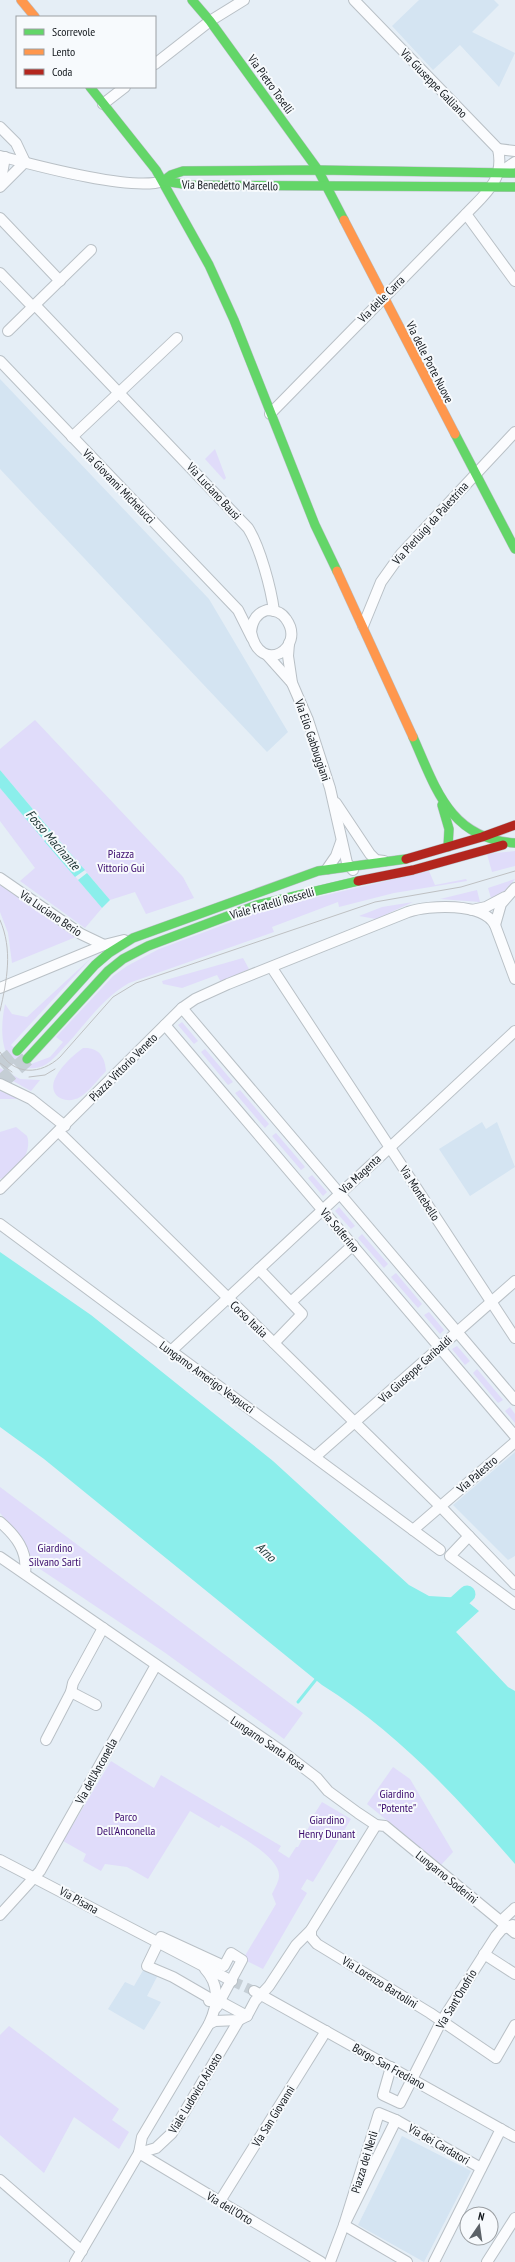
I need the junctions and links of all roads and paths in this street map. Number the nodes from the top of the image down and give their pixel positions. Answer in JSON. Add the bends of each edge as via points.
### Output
{"nodes":[{"id":1,"x":21,"y":0,"type":"edge"},
{"id":2,"x":192,"y":0,"type":"edge"},
{"id":3,"x":244,"y":0,"type":"edge"},
{"id":4,"x":354,"y":0,"type":"edge"},
{"id":5,"x":34,"y":16,"type":"edge"},
{"id":6,"x":210,"y":22,"type":"junction"},
{"id":7,"x":156,"y":63,"type":"edge"},
{"id":8,"x":91,"y":88,"type":"edge"},
{"id":9,"x":124,"y":88,"type":"edge"},
{"id":10,"x":103,"y":104,"type":"junction"},
{"id":11,"x":0,"y":127,"type":"edge"},
{"id":12,"x":498,"y":149,"type":"junction"},
{"id":13,"x":515,"y":150,"type":"edge"},
{"id":14,"x":2,"y":157,"type":"edge"},
{"id":15,"x":25,"y":162,"type":"junction"},
{"id":16,"x":515,"y":162,"type":"edge"},
{"id":17,"x":318,"y":170,"type":"junction"},
{"id":18,"x":499,"y":173,"type":"junction"},
{"id":19,"x":515,"y":173,"type":"edge"},
{"id":20,"x":163,"y":181,"type":"junction"},
{"id":21,"x":326,"y":185,"type":"junction"},
{"id":22,"x":493,"y":185,"type":"junction"},
{"id":23,"x":0,"y":186,"type":"edge"},
{"id":24,"x":515,"y":187,"type":"edge"},
{"id":25,"x":466,"y":214,"type":"junction"},
{"id":26,"x":0,"y":218,"type":"edge"},
{"id":27,"x":91,"y":250,"type":"dead end"},
{"id":28,"x":0,"y":273,"type":"edge"},
{"id":29,"x":60,"y":280,"type":"junction"},
{"id":30,"x":515,"y":281,"type":"edge"},
{"id":31,"x":383,"y":297,"type":"junction"},
{"id":32,"x":34,"y":306,"type":"junction"},
{"id":33,"x":8,"y":331,"type":"dead end"},
{"id":34,"x":177,"y":338,"type":"dead end"},
{"id":35,"x":0,"y":361,"type":"edge"},
{"id":36,"x":120,"y":392,"type":"junction"},
{"id":37,"x":270,"y":414,"type":"junction"},
{"id":38,"x":515,"y":432,"type":"edge"},
{"id":39,"x":72,"y":437,"type":"junction"},
{"id":40,"x":475,"y":474,"type":"junction"},
{"id":41,"x":515,"y":549,"type":"edge"},
{"id":42,"x":238,"y":610,"type":"junction"},
{"id":43,"x":274,"y":611,"type":"junction"},
{"id":44,"x":261,"y":612,"type":"junction"},
{"id":45,"x":363,"y":626,"type":"junction"},
{"id":46,"x":252,"y":638,"type":"junction"},
{"id":47,"x":290,"y":643,"type":"junction"},
{"id":48,"x":267,"y":655,"type":"junction"},
{"id":49,"x":292,"y":683,"type":"junction"},
{"id":50,"x":438,"y":793,"type":"junction"},
{"id":51,"x":333,"y":798,"type":"junction"},
{"id":52,"x":515,"y":825,"type":"edge"},
{"id":53,"x":482,"y":837,"type":"junction"},
{"id":54,"x":341,"y":842,"type":"junction"},
{"id":55,"x":515,"y":843,"type":"edge"},
{"id":56,"x":448,"y":847,"type":"junction"},
{"id":57,"x":390,"y":862,"type":"junction"},
{"id":58,"x":349,"y":866,"type":"junction"},
{"id":59,"x":327,"y":869,"type":"junction"},
{"id":60,"x":0,"y":878,"type":"edge"},
{"id":61,"x":378,"y":878,"type":"junction"},
{"id":62,"x":515,"y":888,"type":"edge"},
{"id":63,"x":507,"y":896,"type":"junction"},
{"id":64,"x":470,"y":910,"type":"junction"},
{"id":65,"x":495,"y":924,"type":"junction"},
{"id":66,"x":134,"y":938,"type":"junction"},
{"id":67,"x":104,"y":944,"type":"junction"},
{"id":68,"x":272,"y":968,"type":"junction"},
{"id":69,"x":515,"y":979,"type":"edge"},
{"id":70,"x":0,"y":988,"type":"edge"},
{"id":71,"x":182,"y":1008,"type":"junction"},
{"id":72,"x":165,"y":1025,"type":"junction"},
{"id":73,"x":515,"y":1031,"type":"edge"},
{"id":74,"x":17,"y":1051,"type":"tunnel mouth"},
{"id":75,"x":27,"y":1059,"type":"tunnel mouth"},
{"id":76,"x":0,"y":1084,"type":"edge"},
{"id":77,"x":62,"y":1129,"type":"junction"},
{"id":78,"x":390,"y":1147,"type":"junction"},
{"id":79,"x":0,"y":1189,"type":"edge"},
{"id":80,"x":340,"y":1194,"type":"junction"},
{"id":81,"x":323,"y":1209,"type":"junction"},
{"id":82,"x":0,"y":1224,"type":"edge"},
{"id":83,"x":353,"y":1245,"type":"junction"},
{"id":84,"x":259,"y":1269,"type":"junction"},
{"id":85,"x":515,"y":1281,"type":"edge"},
{"id":86,"x":228,"y":1298,"type":"junction"},
{"id":87,"x":291,"y":1302,"type":"junction"},
{"id":88,"x":491,"y":1302,"type":"junction"},
{"id":89,"x":457,"y":1332,"type":"junction"},
{"id":90,"x":515,"y":1338,"type":"edge"},
{"id":91,"x":274,"y":1343,"type":"junction"},
{"id":92,"x":439,"y":1347,"type":"junction"},
{"id":93,"x":171,"y":1351,"type":"junction"},
{"id":94,"x":515,"y":1400,"type":"edge"},
{"id":95,"x":354,"y":1422,"type":"junction"},
{"id":96,"x":515,"y":1436,"type":"edge"},
{"id":97,"x":515,"y":1442,"type":"edge"},
{"id":98,"x":315,"y":1457,"type":"junction"},
{"id":99,"x":440,"y":1506,"type":"junction"},
{"id":100,"x":0,"y":1522,"type":"edge"},
{"id":101,"x":413,"y":1530,"type":"junction"},
{"id":102,"x":469,"y":1536,"type":"junction"},
{"id":103,"x":440,"y":1550,"type":"dead end"},
{"id":104,"x":4,"y":1560,"type":"edge"},
{"id":105,"x":515,"y":1569,"type":"edge"},
{"id":106,"x":24,"y":1573,"type":"junction"},
{"id":107,"x":506,"y":1575,"type":"junction"},
{"id":108,"x":515,"y":1584,"type":"edge"},
{"id":109,"x":515,"y":1604,"type":"edge"},
{"id":110,"x":103,"y":1628,"type":"junction"},
{"id":111,"x":156,"y":1665,"type":"junction"},
{"id":112,"x":71,"y":1692,"type":"junction"},
{"id":113,"x":96,"y":1705,"type":"dead end"},
{"id":114,"x":46,"y":1740,"type":"dead end"},
{"id":115,"x":376,"y":1825,"type":"junction"},
{"id":116,"x":0,"y":1860,"type":"edge"},
{"id":117,"x":36,"y":1877,"type":"junction"},
{"id":118,"x":0,"y":1915,"type":"edge"},
{"id":119,"x":510,"y":1921,"type":"edge"},
{"id":120,"x":311,"y":1930,"type":"junction"},
{"id":121,"x":158,"y":1944,"type":"junction"},
{"id":122,"x":484,"y":1954,"type":"junction"},
{"id":123,"x":202,"y":1966,"type":"junction"},
{"id":124,"x":515,"y":1974,"type":"edge"},
{"id":125,"x":232,"y":1981,"type":"junction"},
{"id":126,"x":258,"y":1993,"type":"junction"},
{"id":127,"x":216,"y":2004,"type":"junction"},
{"id":128,"x":243,"y":2018,"type":"junction"},
{"id":129,"x":441,"y":2022,"type":"junction"},
{"id":130,"x":209,"y":2024,"type":"junction"},
{"id":131,"x":515,"y":2025,"type":"edge"},
{"id":132,"x":326,"y":2031,"type":"junction"},
{"id":133,"x":391,"y":2067,"type":"junction"},
{"id":134,"x":411,"y":2078,"type":"junction"},
{"id":135,"x":400,"y":2103,"type":"junction"},
{"id":136,"x":395,"y":2119,"type":"junction"},
{"id":137,"x":501,"y":2129,"type":"junction"},
{"id":138,"x":515,"y":2137,"type":"edge"},
{"id":139,"x":139,"y":2153,"type":"junction"},
{"id":140,"x":481,"y":2168,"type":"junction"},
{"id":141,"x":0,"y":2180,"type":"edge"},
{"id":142,"x":220,"y":2201,"type":"junction"},
{"id":143,"x":515,"y":2218,"type":"edge"},
{"id":144,"x":344,"y":2225,"type":"junction"},
{"id":145,"x":82,"y":2251,"type":"junction"},
{"id":146,"x":75,"y":2262,"type":"edge"},
{"id":147,"x":321,"y":2262,"type":"edge"},
{"id":148,"x":330,"y":2262,"type":"edge"},
{"id":149,"x":407,"y":2262,"type":"edge"},
{"id":150,"x":434,"y":2262,"type":"edge"},
{"id":151,"x":487,"y":2262,"type":"edge"}],
"edges":[{"from":1,"to":5,"type":"main road"},
{"from":2,"to":6,"type":"main road","name":"Via Pietro Toselli"},
{"from":3,"to":6,"type":"street"},
{"from":4,"to":12,"type":"street","name":"Via Giuseppe Galliano"},
{"from":6,"to":7,"type":"street"},
{"from":6,"to":17,"type":"main road","name":"Via Pietro Toselli"},
{"from":8,"to":10,"type":"main road"},
{"from":9,"to":10,"type":"street"},
{"from":10,"to":20,"type":"main road"},
{"from":11,"to":15,"type":"street","via":[[16,143]]},
{"from":12,"to":13,"type":"street"},
{"from":12,"to":18,"type":"street"},
{"from":14,"to":15,"type":"street"},
{"from":14,"to":23,"type":"street"},
{"from":15,"to":20,"type":"street","via":[[121,182],[150,184]]},
{"from":15,"to":23,"type":"street"},
{"from":16,"to":18,"type":"street"},
{"from":17,"to":18,"type":"main road","name":"Via Benedetto Marcello"},
{"from":17,"to":20,"type":"main road","name":"Via Benedetto Marcello","via":[[183,171]]},
{"from":17,"to":21,"type":"main road","name":"Via Pietro Toselli"},
{"from":18,"to":19,"type":"main road","name":"Via Benedetto Marcello"},
{"from":18,"to":22,"type":"street"},
{"from":20,"to":21,"type":"main road","name":"Via Benedetto Marcello","via":[[190,185]]},
{"from":20,"to":37,"type":"main road","via":[[225,299]]},
{"from":21,"to":22,"type":"main road","name":"Via Benedetto Marcello"},
{"from":21,"to":31,"type":"main road","name":"Via delle Porte Nuove"},
{"from":22,"to":24,"type":"main road","name":"Via Benedetto Marcello"},
{"from":22,"to":25,"type":"street","name":"Via delle Carra"},
{"from":25,"to":30,"type":"street"},
{"from":25,"to":31,"type":"street","name":"Via delle Carra"},
{"from":26,"to":29,"type":"street"},
{"from":27,"to":29,"type":"street"},
{"from":28,"to":32,"type":"street","name":"Via Luciano Bausi"},
{"from":29,"to":32,"type":"street"},
{"from":31,"to":37,"type":"street","name":"Via delle Carra"},
{"from":31,"to":40,"type":"main road","name":"Via delle Porte Nuove"},
{"from":32,"to":33,"type":"street"},
{"from":32,"to":36,"type":"street","name":"Via Luciano Bausi"},
{"from":34,"to":36,"type":"street"},
{"from":35,"to":39,"type":"street","name":"Via Giovanni Michelucci"},
{"from":36,"to":39,"type":"street"},
{"from":36,"to":43,"type":"street","name":"Via Luciano Bausi","via":[[248,528],[269,586]]},
{"from":37,"to":45,"type":"main road","via":[[315,525]]},
{"from":38,"to":40,"type":"street","name":"Via Pierluigi da Palestrina"},
{"from":39,"to":42,"type":"street","name":"Via Giovanni Michelucci"},
{"from":40,"to":41,"type":"main road","name":"Via delle Porte Nuove"},
{"from":40,"to":45,"type":"street","name":"Via Pierluigi da Palestrina","via":[[390,568],[381,582]]},
{"from":42,"to":44,"type":"street"},
{"from":42,"to":46,"type":"street","name":"Via Giovanni Michelucci"},
{"from":43,"to":44,"type":"street"},
{"from":43,"to":47,"type":"street","via":[[283,615],[289,623]]},
{"from":44,"to":46,"type":"street","via":[[252,625]]},
{"from":45,"to":50,"type":"main road"},
{"from":46,"to":48,"type":"street","via":[[258,649]]},
{"from":47,"to":48,"type":"street","via":[[279,654]]},
{"from":47,"to":49,"type":"street","name":"Via Elio Gabbuggiani","via":[[288,656]]},
{"from":48,"to":49,"type":"street","name":"Via Elio Gabbuggiani"},
{"from":49,"to":51,"type":"street","name":"Via Elio Gabbuggiani","via":[[308,720]]},
{"from":50,"to":53,"type":"main road","via":[[462,825]]},
{"from":50,"to":56,"type":"main road","via":[[449,829]]},
{"from":51,"to":54,"type":"street","name":"Via Elio Gabbuggiani"},
{"from":51,"to":57,"type":"street","name":"Via Elio Gabbuggiani","via":[[370,854],[378,860]]},
{"from":52,"to":53,"type":"main road","name":"Viale Fratelli Rosselli"},
{"from":53,"to":55,"type":"main road"},
{"from":53,"to":56,"type":"main road","name":"Viale Fratelli Rosselli"},
{"from":54,"to":58,"type":"street","name":"Via Elio Gabbuggiani"},
{"from":54,"to":59,"type":"street","via":[[336,856]]},
{"from":55,"to":61,"type":"main road","name":"Viale Fratelli Rosselli"},
{"from":56,"to":57,"type":"main road","name":"Viale Fratelli Rosselli"},
{"from":57,"to":58,"type":"main road","name":"Viale Fratelli Rosselli"},
{"from":58,"to":59,"type":"main road","name":"Viale Fratelli Rosselli"},
{"from":58,"to":61,"type":"street","via":[[361,875]]},
{"from":59,"to":66,"type":"main road","name":"Viale Fratelli Rosselli"},
{"from":60,"to":67,"type":"street","name":"Via Luciano Berio","via":[[82,934]]},
{"from":61,"to":75,"type":"main road","name":"Viale Fratelli Rosselli","via":[[257,905],[163,939],[135,952],[108,971]]},
{"from":62,"to":63,"type":"street"},
{"from":63,"to":64,"type":"street","via":[[486,907]]},
{"from":63,"to":65,"type":"street","via":[[500,907]]},
{"from":64,"to":65,"type":"street","via":[[489,917]]},
{"from":64,"to":68,"type":"street","via":[[426,907],[408,912]]},
{"from":65,"to":69,"type":"street"},
{"from":66,"to":67,"type":"street"},
{"from":66,"to":74,"type":"main road","via":[[95,965]]},
{"from":67,"to":70,"type":"street"},
{"from":68,"to":71,"type":"street","via":[[195,998]]},
{"from":68,"to":78,"type":"street","name":"Via Montebello"},
{"from":71,"to":72,"type":"street","name":"Piazza Vittorio Veneto"},
{"from":71,"to":80,"type":"street","name":"Via Solferino"},
{"from":72,"to":77,"type":"street","name":"Piazza Vittorio Veneto"},
{"from":72,"to":81,"type":"street","name":"Via Solferino"},
{"from":73,"to":78,"type":"street","name":"Via Magenta"},
{"from":76,"to":77,"type":"street","via":[[31,1098]]},
{"from":77,"to":79,"type":"street","name":"Piazza Vittorio Veneto"},
{"from":77,"to":86,"type":"street","name":"Corso Italia"},
{"from":78,"to":80,"type":"street","name":"Via Magenta"},
{"from":78,"to":88,"type":"street","name":"Via Montebello"},
{"from":80,"to":81,"type":"street","name":"Via Magenta"},
{"from":80,"to":89,"type":"street","name":"Via Solferino"},
{"from":81,"to":83,"type":"street","name":"Via Solferino"},
{"from":81,"to":84,"type":"street","name":"Via Magenta"},
{"from":82,"to":93,"type":"street","name":"Lungarno Amerigo Vespucci"},
{"from":83,"to":87,"type":"street"},
{"from":83,"to":92,"type":"street","name":"Via Solferino"},
{"from":84,"to":86,"type":"street","name":"Via Magenta"},
{"from":84,"to":87,"type":"street"},
{"from":85,"to":88,"type":"street","name":"Via Giuseppe Garibaldi"},
{"from":86,"to":91,"type":"street","name":"Corso Italia"},
{"from":86,"to":93,"type":"street","name":"Via Magenta"},
{"from":87,"to":91,"type":"street","via":[[302,1314]]},
{"from":88,"to":89,"type":"street","name":"Via Giuseppe Garibaldi"},
{"from":88,"to":90,"type":"street","name":"Via Montebello"},
{"from":89,"to":92,"type":"street","name":"Via Giuseppe Garibaldi"},
{"from":89,"to":94,"type":"street","name":"Via Solferino"},
{"from":91,"to":95,"type":"street","name":"Corso Italia"},
{"from":92,"to":95,"type":"street","name":"Via Giuseppe Garibaldi"},
{"from":92,"to":96,"type":"street","name":"Via Solferino"},
{"from":93,"to":98,"type":"street","name":"Lungarno Amerigo Vespucci"},
{"from":95,"to":98,"type":"street","name":"Via Giuseppe Garibaldi"},
{"from":95,"to":99,"type":"street","name":"Corso Italia"},
{"from":97,"to":99,"type":"street","name":"Via Palestro"},
{"from":98,"to":101,"type":"street","name":"Lungarno Amerigo Vespucci"},
{"from":99,"to":101,"type":"street"},
{"from":99,"to":102,"type":"street"},
{"from":100,"to":106,"type":"street","via":[[20,1545],[25,1560]]},
{"from":101,"to":103,"type":"street","name":"Lungarno Amerigo Vespucci"},
{"from":102,"to":107,"type":"street"},
{"from":102,"to":109,"type":"street","via":[[450,1556]]},
{"from":104,"to":106,"type":"street","name":"Lungarno Santa Rosa"},
{"from":105,"to":107,"type":"street"},
{"from":106,"to":110,"type":"street","name":"Lungarno Santa Rosa"},
{"from":107,"to":108,"type":"street"},
{"from":110,"to":111,"type":"street","name":"Lungarno Santa Rosa"},
{"from":110,"to":112,"type":"street","via":[[73,1683]]},
{"from":111,"to":115,"type":"street","name":"Lungarno Santa Rosa","via":[[283,1752],[317,1778],[328,1791]]},
{"from":111,"to":117,"type":"street","name":"Via dell'Anconella"},
{"from":112,"to":113,"type":"street"},
{"from":112,"to":114,"type":"street"},
{"from":115,"to":119,"type":"street","name":"Lungarno Soderini","via":[[385,1826]]},
{"from":115,"to":120,"type":"street","name":"Viale Ludovico Ariosto"},
{"from":116,"to":117,"type":"street","name":"Via Pisana"},
{"from":117,"to":118,"type":"street","name":"Via dell'Anconella"},
{"from":117,"to":121,"type":"street","name":"Via Pisana"},
{"from":119,"to":122,"type":"street","name":"Via Sant'Onofrio","via":[[499,1931]]},
{"from":120,"to":126,"type":"street","name":"Viale Ludovico Ariosto"},
{"from":120,"to":129,"type":"street","name":"Via Lorenzo Bartolini","via":[[311,1937],[317,1944]]},
{"from":121,"to":123,"type":"street","name":"Via Pisana"},
{"from":121,"to":125,"type":"street","via":[[161,1937],[224,1966],[231,1953],[242,1960]]},
{"from":121,"to":127,"type":"street","via":[[147,1966],[172,1977]]},
{"from":122,"to":124,"type":"street"},
{"from":122,"to":129,"type":"street","name":"Via Sant'Onofrio"},
{"from":123,"to":125,"type":"street","name":"Via Pisana"},
{"from":123,"to":127,"type":"street","via":[[214,1982]]},
{"from":125,"to":127,"type":"street"},
{"from":126,"to":128,"type":"street","name":"Viale Ludovico Ariosto"},
{"from":126,"to":132,"type":"street","name":"Borgo San Frediano"},
{"from":127,"to":128,"type":"street","via":[[223,2003]]},
{"from":127,"to":130,"type":"street","name":"Viale Ludovico Ariosto"},
{"from":128,"to":130,"type":"street"},
{"from":128,"to":139,"type":"street","name":"Viale Ludovico Ariosto","via":[[172,2133],[156,2148]]},
{"from":129,"to":131,"type":"street","name":"Via Lorenzo Bartolini","via":[[496,2058]]},
{"from":129,"to":134,"type":"street","name":"Via Sant'Onofrio"},
{"from":130,"to":139,"type":"street","name":"Viale Ludovico Ariosto","via":[[142,2138]]},
{"from":132,"to":133,"type":"street","name":"Borgo San Frediano"},
{"from":132,"to":142,"type":"street","name":"Via San Giovanni"},
{"from":133,"to":134,"type":"street","name":"Borgo San Frediano"},
{"from":133,"to":135,"type":"street","via":[[383,2095]]},
{"from":134,"to":135,"type":"street","name":"Piazza dei Nerli"},
{"from":134,"to":137,"type":"street","name":"Borgo San Frediano"},
{"from":135,"to":136,"type":"street","name":"Piazza dei Nerli"},
{"from":136,"to":140,"type":"street","name":"Via dei Cardatori"},
{"from":136,"to":144,"type":"street","name":"Piazza dei Nerli"},
{"from":136,"to":144,"type":"street","name":"Piazza dei Nerli","via":[[379,2113]]},
{"from":137,"to":138,"type":"street","name":"Borgo San Frediano"},
{"from":137,"to":140,"type":"street"},
{"from":139,"to":142,"type":"street","name":"Via dell'Orto"},
{"from":139,"to":145,"type":"street","name":"Viale Ludovico Ariosto"},
{"from":140,"to":150,"type":"street"},
{"from":141,"to":145,"type":"street"},
{"from":142,"to":147,"type":"street","name":"Via dell'Orto"},
{"from":143,"to":151,"type":"street"},
{"from":144,"to":148,"type":"street","name":"Piazza dei Nerli"},
{"from":144,"to":149,"type":"street"},
{"from":145,"to":146,"type":"street","name":"Viale Ludovico Ariosto"}]}
